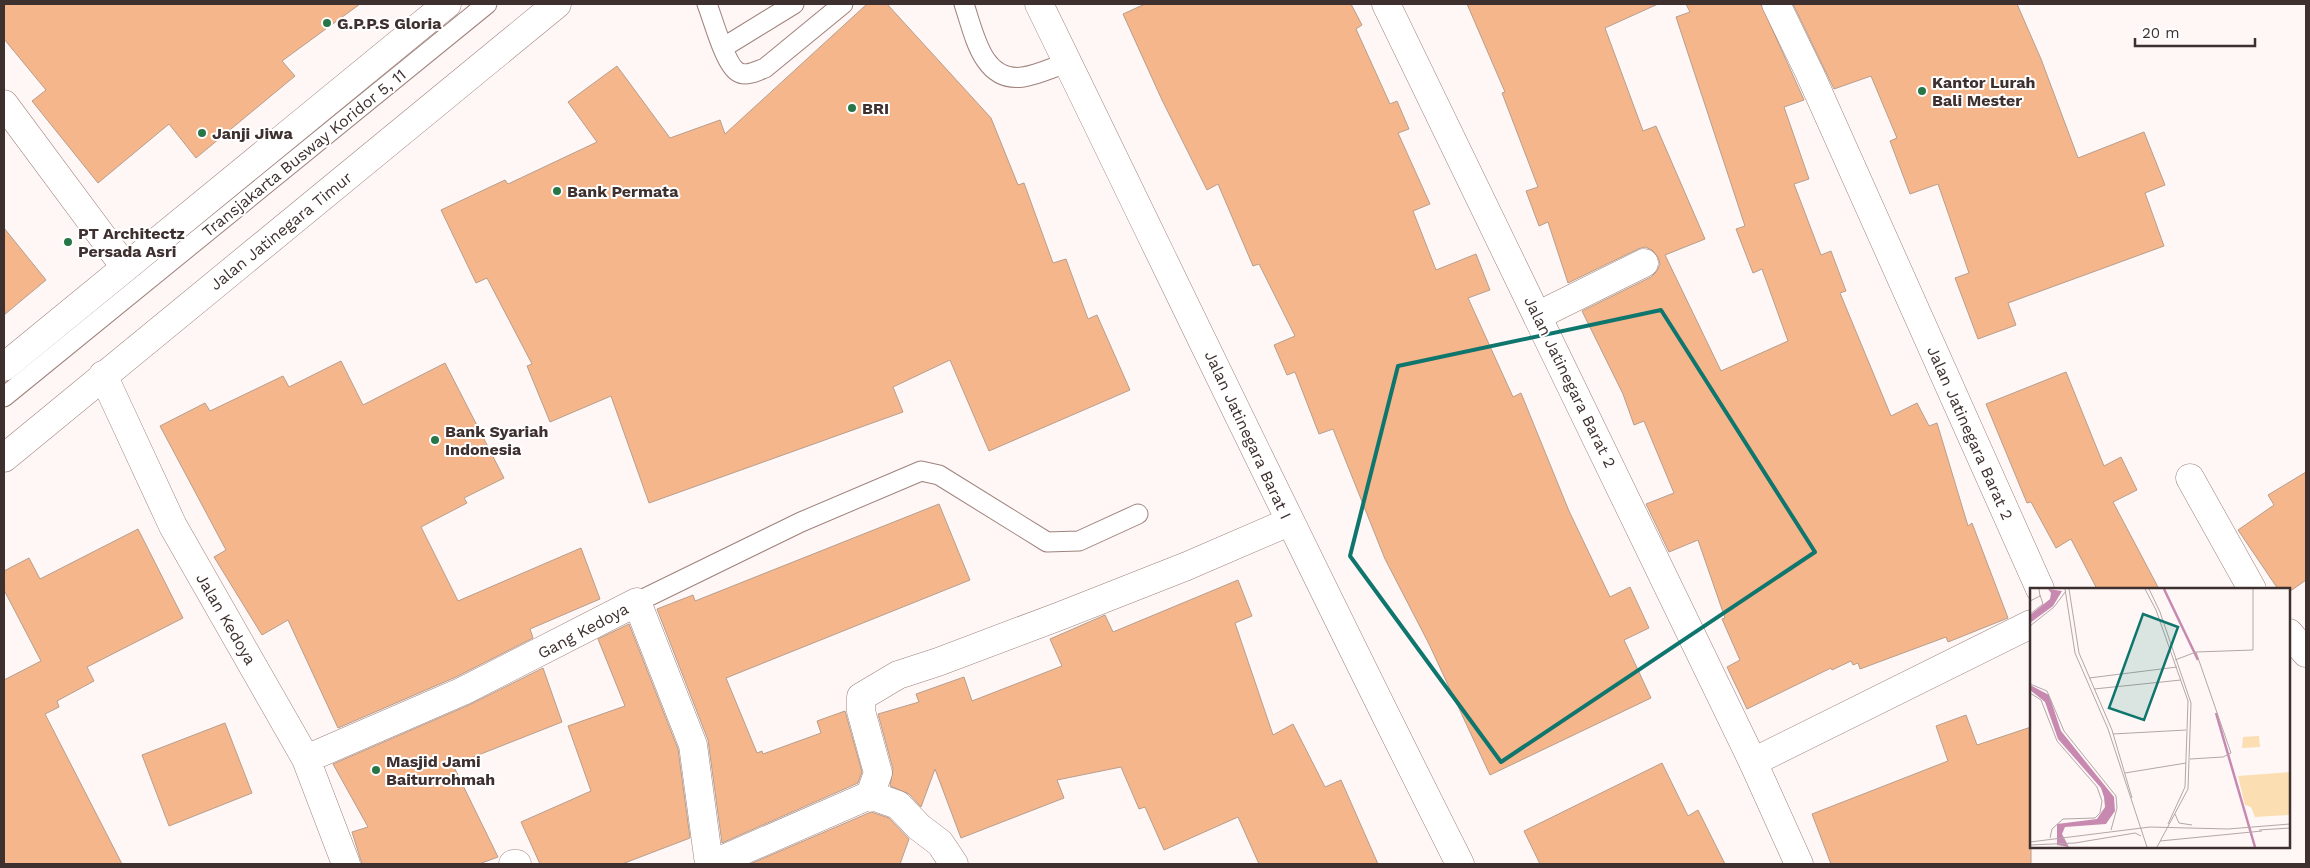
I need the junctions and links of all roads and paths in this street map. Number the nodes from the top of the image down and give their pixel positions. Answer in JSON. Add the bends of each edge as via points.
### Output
{"nodes":[{"id":1,"x":447,"y":4,"type":"edge"},
{"id":2,"x":488,"y":4,"type":"edge"},
{"id":3,"x":557,"y":4,"type":"edge"},
{"id":4,"x":708,"y":4,"type":"edge"},
{"id":5,"x":794,"y":4,"type":"edge"},
{"id":6,"x":843,"y":4,"type":"edge"},
{"id":7,"x":964,"y":4,"type":"edge"},
{"id":8,"x":1039,"y":4,"type":"edge"},
{"id":9,"x":1386,"y":4,"type":"edge"},
{"id":10,"x":1776,"y":4,"type":"edge"},
{"id":11,"x":724,"y":47,"type":"junction"},
{"id":12,"x":1067,"y":62,"type":"junction"},
{"id":13,"x":4,"y":104,"type":"edge"},
{"id":14,"x":1644,"y":264,"type":"dead end"},
{"id":15,"x":124,"y":267,"type":"junction"},
{"id":16,"x":1539,"y":315,"type":"junction"},
{"id":17,"x":4,"y":367,"type":"edge"},
{"id":18,"x":103,"y":375,"type":"junction"},
{"id":19,"x":4,"y":398,"type":"edge"},
{"id":20,"x":4,"y":458,"type":"edge"},
{"id":21,"x":2190,"y":478,"type":"dead end"},
{"id":22,"x":1138,"y":514,"type":"dead end"},
{"id":23,"x":1289,"y":522,"type":"junction"},
{"id":24,"x":2040,"y":588,"type":"edge"},
{"id":25,"x":2251,"y":588,"type":"edge"},
{"id":26,"x":637,"y":602,"type":"junction"},
{"id":27,"x":2030,"y":624,"type":"edge"},
{"id":28,"x":2290,"y":634,"type":"edge"},
{"id":29,"x":2306,"y":654,"type":"edge"},
{"id":30,"x":306,"y":759,"type":"junction"},
{"id":31,"x":1753,"y":762,"type":"junction"},
{"id":32,"x":870,"y":795,"type":"junction"},
{"id":33,"x":346,"y":864,"type":"edge"},
{"id":34,"x":513,"y":864,"type":"edge"},
{"id":35,"x":517,"y":864,"type":"edge"},
{"id":36,"x":710,"y":864,"type":"edge"},
{"id":37,"x":954,"y":864,"type":"edge"},
{"id":38,"x":1460,"y":864,"type":"edge"},
{"id":39,"x":1799,"y":864,"type":"edge"}],
"edges":[{"from":1,"to":15,"type":"street"},
{"from":2,"to":19,"type":"lane","name":"Transjakarta Busway Koridor 5, 11"},
{"from":3,"to":18,"type":"street","name":"Jalan Jatinegara Timur"},
{"from":4,"to":11,"type":"lane"},
{"from":5,"to":11,"type":"lane"},
{"from":6,"to":11,"type":"lane","via":[[754,73],[737,72],[729,63]]},
{"from":7,"to":12,"type":"lane","via":[[983,59],[1002,75],[1022,78]]},
{"from":8,"to":12,"type":"street","name":"Jalan Jatinegara Barat I"},
{"from":9,"to":16,"type":"street","name":"Jalan Jatinegara Barat 2"},
{"from":10,"to":24,"type":"street","name":"Jalan Jatinegara Barat 2"},
{"from":12,"to":23,"type":"street","name":"Jalan Jatinegara Barat I"},
{"from":13,"to":15,"type":"street"},
{"from":14,"to":16,"type":"street"},
{"from":15,"to":17,"type":"street"},
{"from":16,"to":31,"type":"street","name":"Jalan Jatinegara Barat 2"},
{"from":18,"to":20,"type":"street","name":"Jalan Jatinegara Timur"},
{"from":18,"to":30,"type":"street","name":"Jalan Kedoya","via":[[173,526]]},
{"from":21,"to":25,"type":"street"},
{"from":22,"to":26,"type":"lane","via":[[1079,541],[1047,542],[939,475],[921,471],[801,522]]},
{"from":23,"to":32,"type":"street","via":[[1188,566],[898,675],[874,688],[861,697],[861,711],[878,773]]},
{"from":23,"to":38,"type":"street","name":"Jalan Jatinegara Barat I"},
{"from":26,"to":30,"type":"street","name":"Gang Kedoya","via":[[463,691]]},
{"from":26,"to":36,"type":"street","name":"Gang Kedoya","via":[[693,745]]},
{"from":27,"to":31,"type":"street"},
{"from":28,"to":29,"type":"street"},
{"from":30,"to":33,"type":"street","name":"Jalan Kedoya"},
{"from":31,"to":39,"type":"street","name":"Jalan Jatinegara Barat 2"},
{"from":32,"to":36,"type":"street"},
{"from":32,"to":37,"type":"street","via":[[898,805],[940,843]]},
{"from":34,"to":35,"type":"street"}]}
